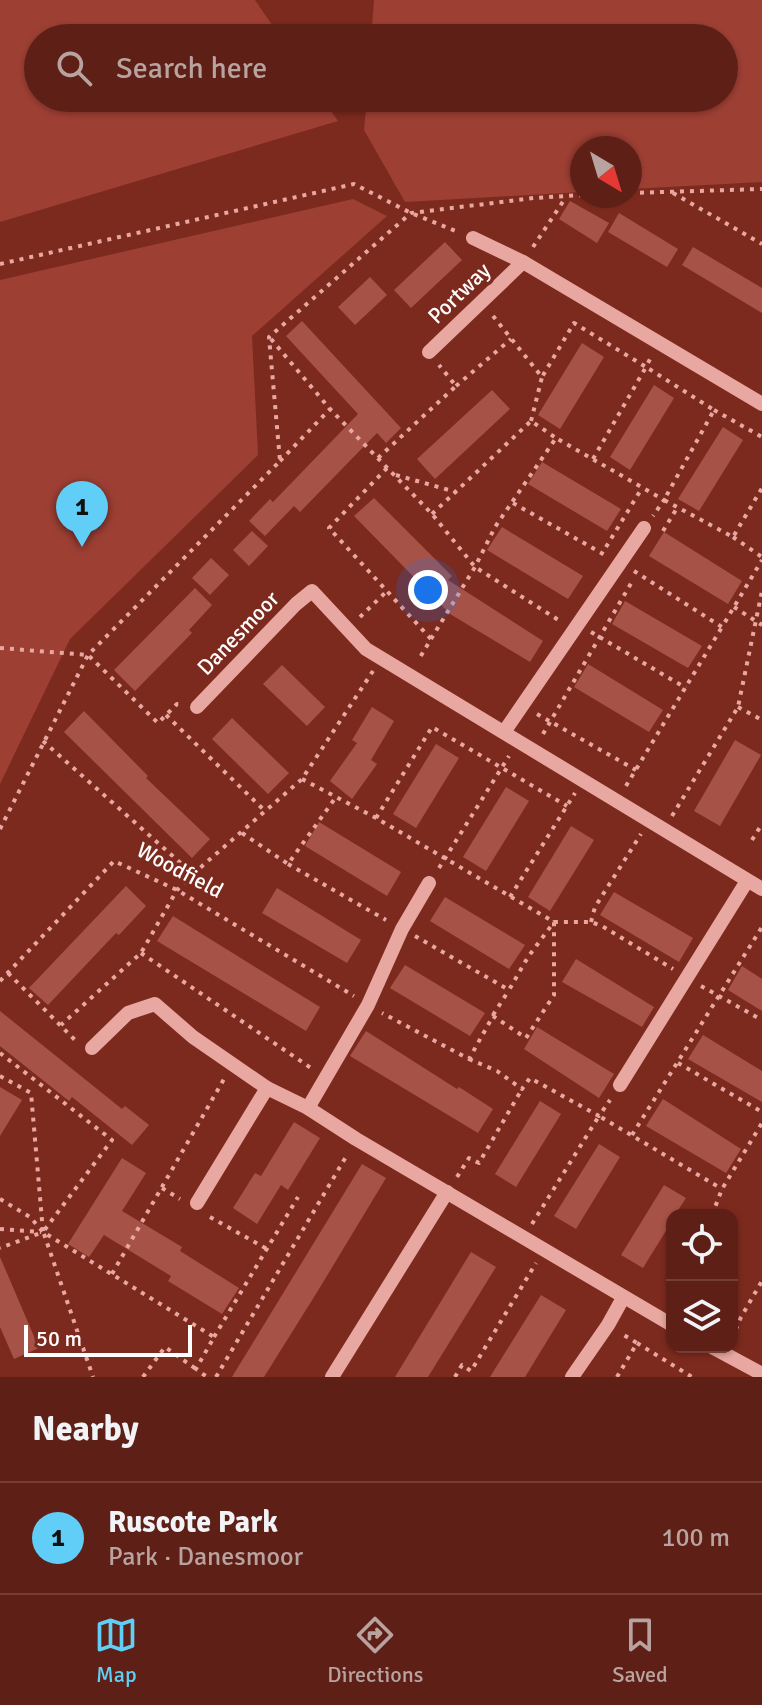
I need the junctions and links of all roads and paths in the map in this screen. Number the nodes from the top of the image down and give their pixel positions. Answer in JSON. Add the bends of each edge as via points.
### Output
{"nodes":[{"id":1,"x":762,"y":189,"type":"edge"},
{"id":2,"x":671,"y":191,"type":"junction"},
{"id":3,"x":642,"y":192,"type":"edge"},
{"id":4,"x":567,"y":196,"type":"junction"},
{"id":5,"x":570,"y":196,"type":"edge"},
{"id":6,"x":411,"y":213,"type":"junction"},
{"id":7,"x":473,"y":238,"type":"joint"},
{"id":8,"x":762,"y":244,"type":"edge"},
{"id":9,"x":523,"y":262,"type":"junction"},
{"id":10,"x":0,"y":264,"type":"edge"},
{"id":11,"x":482,"y":302,"type":"junction"},
{"id":12,"x":269,"y":337,"type":"junction"},
{"id":13,"x":511,"y":339,"type":"junction"},
{"id":14,"x":659,"y":343,"type":"junction"},
{"id":15,"x":429,"y":352,"type":"joint"},
{"id":16,"x":646,"y":367,"type":"junction"},
{"id":17,"x":542,"y":377,"type":"junction"},
{"id":18,"x":456,"y":386,"type":"junction"},
{"id":19,"x":762,"y":404,"type":"edge"},
{"id":20,"x":330,"y":409,"type":"junction"},
{"id":21,"x":714,"y":410,"type":"junction"},
{"id":22,"x":531,"y":421,"type":"junction"},
{"id":23,"x":762,"y":437,"type":"edge"},
{"id":24,"x":556,"y":438,"type":"junction"},
{"id":25,"x":378,"y":458,"type":"junction"},
{"id":26,"x":593,"y":459,"type":"junction"},
{"id":27,"x":280,"y":461,"type":"junction"},
{"id":28,"x":387,"y":468,"type":"junction"},
{"id":29,"x":393,"y":474,"type":"junction"},
{"id":30,"x":642,"y":488,"type":"junction"},
{"id":31,"x":762,"y":488,"type":"edge"},
{"id":32,"x":456,"y":492,"type":"junction"},
{"id":33,"x":664,"y":500,"type":"junction"},
{"id":34,"x":513,"y":503,"type":"junction"},
{"id":35,"x":677,"y":507,"type":"junction"},
{"id":36,"x":432,"y":514,"type":"junction"},
{"id":37,"x":644,"y":528,"type":"joint"},
{"id":38,"x":661,"y":534,"type":"dead end"},
{"id":39,"x":733,"y":537,"type":"junction"},
{"id":40,"x":604,"y":551,"type":"dead end"},
{"id":41,"x":762,"y":558,"type":"edge"},
{"id":42,"x":645,"y":560,"type":"dead end"},
{"id":43,"x":620,"y":563,"type":"junction"},
{"id":44,"x":475,"y":567,"type":"junction"},
{"id":45,"x":637,"y":573,"type":"junction"},
{"id":46,"x":387,"y":591,"type":"junction"},
{"id":47,"x":762,"y":591,"type":"edge"},
{"id":48,"x":734,"y":607,"type":"junction"},
{"id":49,"x":756,"y":622,"type":"junction"},
{"id":50,"x":762,"y":625,"type":"edge"},
{"id":51,"x":576,"y":627,"type":"junction"},
{"id":52,"x":722,"y":627,"type":"junction"},
{"id":53,"x":347,"y":628,"type":"junction"},
{"id":54,"x":600,"y":637,"type":"junction"},
{"id":55,"x":431,"y":639,"type":"junction"},
{"id":56,"x":0,"y":648,"type":"edge"},
{"id":57,"x":88,"y":655,"type":"junction"},
{"id":58,"x":380,"y":657,"type":"junction"},
{"id":59,"x":409,"y":675,"type":"junction"},
{"id":60,"x":686,"y":688,"type":"junction"},
{"id":61,"x":200,"y":704,"type":"joint"},
{"id":62,"x":522,"y":706,"type":"junction"},
{"id":63,"x":738,"y":707,"type":"junction"},
{"id":64,"x":166,"y":715,"type":"junction"},
{"id":65,"x":762,"y":720,"type":"edge"},
{"id":66,"x":504,"y":732,"type":"junction"},
{"id":67,"x":43,"y":741,"type":"junction"},
{"id":68,"x":518,"y":741,"type":"junction"},
{"id":69,"x":533,"y":750,"type":"junction"},
{"id":70,"x":502,"y":766,"type":"junction"},
{"id":71,"x":636,"y":770,"type":"junction"},
{"id":72,"x":302,"y":779,"type":"junction"},
{"id":73,"x":582,"y":781,"type":"junction"},
{"id":74,"x":336,"y":797,"type":"junction"},
{"id":75,"x":617,"y":802,"type":"junction"},
{"id":76,"x":567,"y":806,"type":"junction"},
{"id":77,"x":265,"y":811,"type":"junction"},
{"id":78,"x":376,"y":818,"type":"junction"},
{"id":79,"x":648,"y":822,"type":"junction"},
{"id":80,"x":762,"y":824,"type":"edge"},
{"id":81,"x":0,"y":829,"type":"edge"},
{"id":82,"x":663,"y":830,"type":"junction"},
{"id":83,"x":242,"y":832,"type":"junction"},
{"id":84,"x":752,"y":840,"type":"dead end"},
{"id":85,"x":444,"y":859,"type":"junction"},
{"id":86,"x":288,"y":864,"type":"junction"},
{"id":87,"x":193,"y":874,"type":"junction"},
{"id":88,"x":747,"y":881,"type":"junction"},
{"id":89,"x":429,"y":883,"type":"dead end"},
{"id":90,"x":762,"y":889,"type":"edge"},
{"id":91,"x":177,"y":890,"type":"junction"},
{"id":92,"x":510,"y":897,"type":"junction"},
{"id":93,"x":554,"y":922,"type":"junction"},
{"id":94,"x":591,"y":922,"type":"junction"},
{"id":95,"x":762,"y":927,"type":"edge"},
{"id":96,"x":402,"y":929,"type":"junction"},
{"id":97,"x":141,"y":953,"type":"junction"},
{"id":98,"x":8,"y":973,"type":"junction"},
{"id":99,"x":688,"y":978,"type":"junction"},
{"id":100,"x":0,"y":981,"type":"edge"},
{"id":101,"x":509,"y":990,"type":"junction"},
{"id":102,"x":719,"y":996,"type":"junction"},
{"id":103,"x":368,"y":1005,"type":"junction"},
{"id":104,"x":493,"y":1016,"type":"junction"},
{"id":105,"x":762,"y":1020,"type":"edge"},
{"id":106,"x":61,"y":1025,"type":"junction"},
{"id":107,"x":92,"y":1048,"type":"joint"},
{"id":108,"x":0,"y":1053,"type":"edge"},
{"id":109,"x":469,"y":1059,"type":"junction"},
{"id":110,"x":678,"y":1063,"type":"dead end"},
{"id":111,"x":233,"y":1065,"type":"junction"},
{"id":112,"x":0,"y":1076,"type":"edge"},
{"id":113,"x":325,"y":1079,"type":"junction"},
{"id":114,"x":620,"y":1085,"type":"joint"},
{"id":115,"x":267,"y":1088,"type":"junction"},
{"id":116,"x":522,"y":1089,"type":"junction"},
{"id":117,"x":308,"y":1108,"type":"junction"},
{"id":118,"x":762,"y":1112,"type":"edge"},
{"id":119,"x":599,"y":1116,"type":"junction"},
{"id":120,"x":762,"y":1123,"type":"edge"},
{"id":121,"x":632,"y":1135,"type":"junction"},
{"id":122,"x":356,"y":1139,"type":"junction"},
{"id":123,"x":722,"y":1189,"type":"junction"},
{"id":124,"x":447,"y":1192,"type":"junction"},
{"id":125,"x":298,"y":1197,"type":"dead end"},
{"id":126,"x":0,"y":1199,"type":"edge"},
{"id":127,"x":197,"y":1203,"type":"joint"},
{"id":128,"x":714,"y":1209,"type":"edge"},
{"id":129,"x":0,"y":1229,"type":"edge"},
{"id":130,"x":43,"y":1232,"type":"junction"},
{"id":131,"x":523,"y":1238,"type":"junction"},
{"id":132,"x":0,"y":1248,"type":"edge"},
{"id":133,"x":267,"y":1249,"type":"junction"},
{"id":134,"x":544,"y":1251,"type":"junction"},
{"id":135,"x":112,"y":1274,"type":"junction"},
{"id":136,"x":762,"y":1281,"type":"edge"},
{"id":137,"x":623,"y":1298,"type":"junction"},
{"id":138,"x":666,"y":1322,"type":"edge"},
{"id":139,"x":738,"y":1324,"type":"edge"},
{"id":140,"x":608,"y":1325,"type":"junction"},
{"id":141,"x":214,"y":1337,"type":"junction"},
{"id":142,"x":637,"y":1343,"type":"junction"},
{"id":143,"x":723,"y":1353,"type":"edge"},
{"id":144,"x":196,"y":1369,"type":"junction"},
{"id":145,"x":762,"y":1374,"type":"edge"},
{"id":146,"x":93,"y":1377,"type":"edge"},
{"id":147,"x":143,"y":1377,"type":"edge"},
{"id":148,"x":207,"y":1377,"type":"edge"},
{"id":149,"x":216,"y":1377,"type":"edge"},
{"id":150,"x":332,"y":1377,"type":"edge"},
{"id":151,"x":455,"y":1377,"type":"edge"},
{"id":152,"x":572,"y":1377,"type":"edge"},
{"id":153,"x":617,"y":1377,"type":"edge"},
{"id":154,"x":692,"y":1377,"type":"edge"}],
"edges":[{"from":1,"to":2,"type":"path"},
{"from":2,"to":3,"type":"path"},
{"from":2,"to":8,"type":"path"},
{"from":4,"to":5,"type":"path"},
{"from":4,"to":6,"type":"path"},
{"from":4,"to":9,"type":"path"},
{"from":6,"to":7,"type":"path"},
{"from":6,"to":10,"type":"path","via":[[354,184]]},
{"from":6,"to":12,"type":"path"},
{"from":7,"to":9,"type":"street","name":"Portway"},
{"from":9,"to":11,"type":"street","name":"Portway"},
{"from":9,"to":14,"type":"street","name":"Portway"},
{"from":11,"to":13,"type":"path"},
{"from":11,"to":15,"type":"street","name":"Portway"},
{"from":12,"to":20,"type":"path"},
{"from":12,"to":27,"type":"path"},
{"from":13,"to":17,"type":"path"},
{"from":13,"to":18,"type":"path"},
{"from":14,"to":16,"type":"path"},
{"from":14,"to":19,"type":"street","name":"Portway"},
{"from":15,"to":18,"type":"path","name":"Portway"},
{"from":16,"to":17,"type":"path","via":[[574,323]]},
{"from":16,"to":21,"type":"path"},
{"from":16,"to":26,"type":"path"},
{"from":17,"to":22,"type":"path"},
{"from":18,"to":25,"type":"path"},
{"from":20,"to":25,"type":"path"},
{"from":20,"to":27,"type":"path"},
{"from":21,"to":23,"type":"path"},
{"from":21,"to":33,"type":"path"},
{"from":22,"to":24,"type":"path"},
{"from":22,"to":32,"type":"path"},
{"from":24,"to":26,"type":"path"},
{"from":24,"to":34,"type":"path"},
{"from":25,"to":28,"type":"path"},
{"from":26,"to":30,"type":"path"},
{"from":27,"to":57,"type":"path"},
{"from":28,"to":29,"type":"path"},
{"from":28,"to":46,"type":"path","via":[[329,528]]},
{"from":29,"to":32,"type":"path"},
{"from":29,"to":36,"type":"path"},
{"from":30,"to":33,"type":"path"},
{"from":30,"to":40,"type":"path"},
{"from":31,"to":39,"type":"path"},
{"from":32,"to":36,"type":"path"},
{"from":33,"to":35,"type":"path"},
{"from":33,"to":37,"type":"path"},
{"from":34,"to":43,"type":"path"},
{"from":34,"to":44,"type":"path"},
{"from":35,"to":38,"type":"path"},
{"from":35,"to":39,"type":"path"},
{"from":36,"to":44,"type":"path"},
{"from":37,"to":43,"type":"street"},
{"from":39,"to":41,"type":"path"},
{"from":41,"to":48,"type":"path"},
{"from":42,"to":45,"type":"path"},
{"from":43,"to":45,"type":"path"},
{"from":43,"to":51,"type":"street"},
{"from":44,"to":51,"type":"path"},
{"from":44,"to":55,"type":"path"},
{"from":45,"to":52,"type":"path"},
{"from":45,"to":54,"type":"path"},
{"from":46,"to":53,"type":"path"},
{"from":46,"to":55,"type":"path"},
{"from":47,"to":49,"type":"path"},
{"from":48,"to":49,"type":"path"},
{"from":48,"to":52,"type":"path"},
{"from":49,"to":50,"type":"path"},
{"from":49,"to":63,"type":"path"},
{"from":51,"to":54,"type":"path"},
{"from":51,"to":62,"type":"street"},
{"from":52,"to":60,"type":"path"},
{"from":53,"to":58,"type":"street","name":"Danesmoor"},
{"from":53,"to":61,"type":"street","name":"Danesmoor","via":[[312,591]]},
{"from":54,"to":60,"type":"path"},
{"from":54,"to":69,"type":"path"},
{"from":55,"to":59,"type":"path"},
{"from":56,"to":57,"type":"path"},
{"from":57,"to":64,"type":"path","via":[[158,723]]},
{"from":57,"to":67,"type":"path"},
{"from":58,"to":59,"type":"street","name":"Danesmoor"},
{"from":58,"to":72,"type":"path"},
{"from":59,"to":66,"type":"street","name":"Danesmoor"},
{"from":60,"to":71,"type":"path"},
{"from":61,"to":64,"type":"path","via":[[177,704]]},
{"from":62,"to":66,"type":"street"},
{"from":62,"to":71,"type":"path"},
{"from":63,"to":65,"type":"path"},
{"from":63,"to":82,"type":"path"},
{"from":64,"to":77,"type":"path"},
{"from":66,"to":68,"type":"street","name":"Danesmoor"},
{"from":67,"to":81,"type":"path"},
{"from":67,"to":87,"type":"path"},
{"from":68,"to":69,"type":"street","name":"Danesmoor"},
{"from":68,"to":70,"type":"path"},
{"from":69,"to":73,"type":"street","name":"Danesmoor"},
{"from":70,"to":76,"type":"path"},
{"from":70,"to":78,"type":"path","via":[[432,727]]},
{"from":70,"to":85,"type":"path"},
{"from":71,"to":75,"type":"path"},
{"from":72,"to":74,"type":"path"},
{"from":72,"to":77,"type":"path"},
{"from":73,"to":75,"type":"street","name":"Danesmoor"},
{"from":73,"to":76,"type":"path"},
{"from":74,"to":78,"type":"path"},
{"from":74,"to":86,"type":"path"},
{"from":75,"to":79,"type":"street","name":"Danesmoor"},
{"from":76,"to":92,"type":"path"},
{"from":77,"to":83,"type":"path"},
{"from":78,"to":85,"type":"path"},
{"from":79,"to":82,"type":"street","name":"Danesmoor"},
{"from":79,"to":94,"type":"path"},
{"from":80,"to":84,"type":"path"},
{"from":82,"to":88,"type":"street","name":"Danesmoor"},
{"from":83,"to":86,"type":"path"},
{"from":83,"to":87,"type":"path"},
{"from":85,"to":92,"type":"path"},
{"from":86,"to":96,"type":"path"},
{"from":87,"to":91,"type":"path"},
{"from":88,"to":90,"type":"street","name":"Danesmoor"},
{"from":88,"to":99,"type":"street"},
{"from":89,"to":96,"type":"street"},
{"from":91,"to":97,"type":"path"},
{"from":91,"to":98,"type":"path","name":"Woodfield","via":[[114,861]]},
{"from":91,"to":103,"type":"path","name":"Woodfield"},
{"from":92,"to":93,"type":"path"},
{"from":93,"to":94,"type":"path"},
{"from":93,"to":101,"type":"path"},
{"from":93,"to":104,"type":"path","via":[[554,995],[526,1038]]},
{"from":94,"to":99,"type":"path"},
{"from":95,"to":102,"type":"path"},
{"from":96,"to":101,"type":"path"},
{"from":96,"to":103,"type":"street"},
{"from":97,"to":106,"type":"path"},
{"from":97,"to":113,"type":"path"},
{"from":98,"to":100,"type":"path","name":"Woodfield"},
{"from":98,"to":106,"type":"path"},
{"from":99,"to":102,"type":"path"},
{"from":99,"to":114,"type":"street"},
{"from":101,"to":104,"type":"path"},
{"from":102,"to":105,"type":"path"},
{"from":102,"to":121,"type":"path"},
{"from":103,"to":109,"type":"path"},
{"from":103,"to":113,"type":"street"},
{"from":104,"to":109,"type":"path"},
{"from":106,"to":107,"type":"path","via":[[88,1052]]},
{"from":107,"to":111,"type":"street","via":[[128,1013],[155,1004]]},
{"from":108,"to":130,"type":"path","via":[[112,1140]]},
{"from":109,"to":116,"type":"path"},
{"from":110,"to":118,"type":"path"},
{"from":111,"to":115,"type":"street"},
{"from":111,"to":135,"type":"path"},
{"from":112,"to":130,"type":"path","via":[[31,1093]]},
{"from":113,"to":117,"type":"street"},
{"from":114,"to":119,"type":"path"},
{"from":115,"to":117,"type":"street"},
{"from":115,"to":127,"type":"street"},
{"from":116,"to":119,"type":"path","via":[[530,1078]]},
{"from":116,"to":124,"type":"path","via":[[479,1163],[469,1158]]},
{"from":117,"to":122,"type":"street"},
{"from":119,"to":121,"type":"path"},
{"from":119,"to":131,"type":"path"},
{"from":120,"to":123,"type":"path"},
{"from":121,"to":123,"type":"path"},
{"from":122,"to":124,"type":"street"},
{"from":122,"to":149,"type":"path"},
{"from":123,"to":128,"type":"path"},
{"from":124,"to":131,"type":"street"},
{"from":124,"to":150,"type":"street"},
{"from":125,"to":133,"type":"path"},
{"from":126,"to":130,"type":"path"},
{"from":127,"to":133,"type":"path","via":[[196,1209]]},
{"from":129,"to":130,"type":"path"},
{"from":130,"to":132,"type":"path"},
{"from":130,"to":135,"type":"path"},
{"from":130,"to":146,"type":"path"},
{"from":131,"to":134,"type":"street"},
{"from":133,"to":141,"type":"path"},
{"from":134,"to":137,"type":"street"},
{"from":134,"to":151,"type":"path","via":[[471,1371],[462,1365]]},
{"from":135,"to":141,"type":"path"},
{"from":136,"to":139,"type":"path"},
{"from":137,"to":138,"type":"street"},
{"from":137,"to":140,"type":"street"},
{"from":140,"to":142,"type":"path"},
{"from":140,"to":152,"type":"street"},
{"from":141,"to":144,"type":"path"},
{"from":142,"to":153,"type":"path"},
{"from":142,"to":154,"type":"path"},
{"from":143,"to":145,"type":"street"},
{"from":144,"to":147,"type":"path","via":[[165,1347]]},
{"from":144,"to":148,"type":"path"}]}
